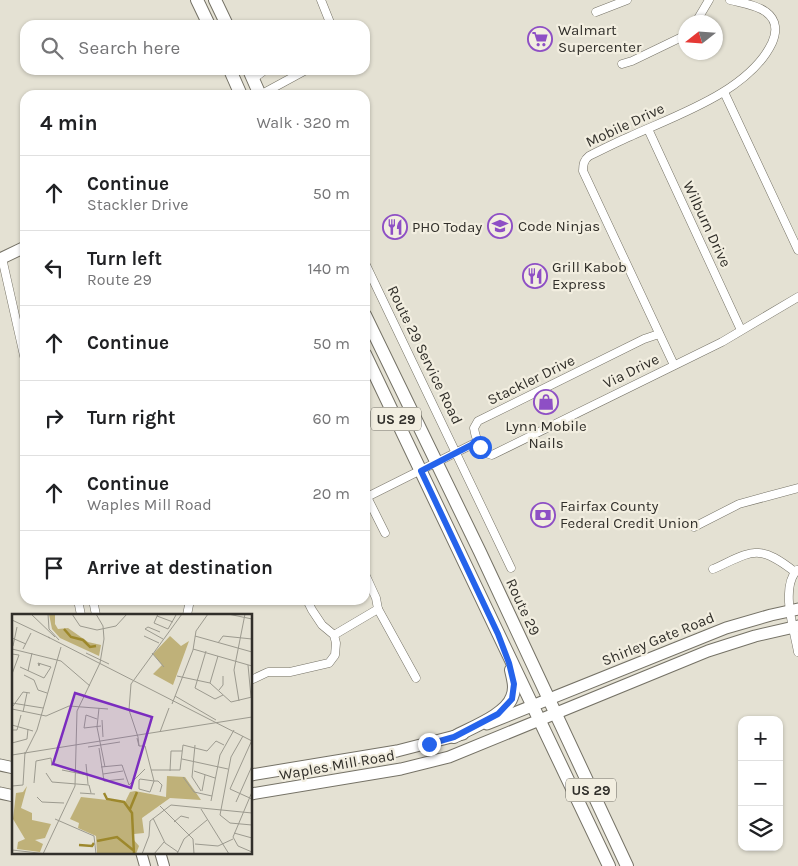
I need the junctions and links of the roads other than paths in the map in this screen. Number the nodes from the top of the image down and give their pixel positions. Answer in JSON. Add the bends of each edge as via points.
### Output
{"nodes":[{"id":1,"x":197,"y":0,"type":"edge"},
{"id":2,"x":215,"y":0,"type":"edge"},
{"id":3,"x":321,"y":0,"type":"edge"},
{"id":4,"x":627,"y":0,"type":"edge"},
{"id":5,"x":709,"y":0,"type":"edge"},
{"id":6,"x":730,"y":0,"type":"edge"},
{"id":7,"x":596,"y":12,"type":"dead end"},
{"id":8,"x":700,"y":15,"type":"edge"},
{"id":9,"x":207,"y":20,"type":"edge"},
{"id":10,"x":225,"y":20,"type":"edge"},
{"id":11,"x":329,"y":20,"type":"edge"},
{"id":12,"x":678,"y":38,"type":"edge"},
{"id":13,"x":622,"y":64,"type":"dead end"},
{"id":14,"x":232,"y":75,"type":"edge"},
{"id":15,"x":251,"y":75,"type":"edge"},
{"id":16,"x":251,"y":75,"type":"edge"},
{"id":17,"x":297,"y":75,"type":"edge"},
{"id":18,"x":240,"y":90,"type":"edge"},
{"id":19,"x":244,"y":90,"type":"edge"},
{"id":20,"x":257,"y":90,"type":"edge"},
{"id":21,"x":268,"y":90,"type":"edge"},
{"id":22,"x":724,"y":92,"type":"junction"},
{"id":23,"x":648,"y":129,"type":"junction"},
{"id":24,"x":20,"y":249,"type":"edge"},
{"id":25,"x":798,"y":250,"type":"edge"},
{"id":26,"x":1,"y":258,"type":"edge"},
{"id":27,"x":370,"y":274,"type":"edge"},
{"id":28,"x":798,"y":297,"type":"edge"},
{"id":29,"x":370,"y":326,"type":"edge"},
{"id":30,"x":742,"y":330,"type":"junction"},
{"id":31,"x":659,"y":334,"type":"junction"},
{"id":32,"x":20,"y":339,"type":"edge"},
{"id":33,"x":370,"y":365,"type":"edge"},
{"id":34,"x":674,"y":365,"type":"junction"},
{"id":35,"x":477,"y":442,"type":"junction"},
{"id":36,"x":455,"y":452,"type":"junction"},
{"id":37,"x":436,"y":463,"type":"junction"},
{"id":38,"x":421,"y":471,"type":"junction"},
{"id":39,"x":798,"y":488,"type":"edge"},
{"id":40,"x":370,"y":496,"type":"edge"},
{"id":41,"x":370,"y":505,"type":"edge"},
{"id":42,"x":694,"y":527,"type":"dead end"},
{"id":43,"x":385,"y":533,"type":"dead end"},
{"id":44,"x":511,"y":568,"type":"dead end"},
{"id":45,"x":713,"y":569,"type":"dead end"},
{"id":46,"x":796,"y":570,"type":"edge"},
{"id":47,"x":370,"y":585,"type":"edge"},
{"id":48,"x":310,"y":605,"type":"edge"},
{"id":49,"x":378,"y":609,"type":"junction"},
{"id":50,"x":794,"y":610,"type":"edge"},
{"id":51,"x":796,"y":626,"type":"edge"},
{"id":52,"x":498,"y":634,"type":"junction"},
{"id":53,"x":334,"y":635,"type":"junction"},
{"id":54,"x":798,"y":652,"type":"edge"},
{"id":55,"x":416,"y":678,"type":"dead end"},
{"id":56,"x":252,"y":680,"type":"edge"},
{"id":57,"x":548,"y":700,"type":"junction"},
{"id":58,"x":533,"y":706,"type":"junction"},
{"id":59,"x":555,"y":715,"type":"junction"},
{"id":60,"x":540,"y":721,"type":"junction"},
{"id":61,"x":454,"y":737,"type":"junction"},
{"id":62,"x":252,"y":776,"type":"edge"},
{"id":63,"x":252,"y":794,"type":"edge"},
{"id":64,"x":609,"y":866,"type":"edge"},
{"id":65,"x":627,"y":866,"type":"edge"}],
"edges":[{"from":1,"to":9,"type":"main road"},
{"from":2,"to":10,"type":"main road"},
{"from":3,"to":11,"type":"street"},
{"from":4,"to":7,"type":"street"},
{"from":5,"to":8,"type":"street"},
{"from":6,"to":22,"type":"street","name":"Mobile Drive","via":[[767,13],[772,17],[776,30],[763,57]]},
{"from":12,"to":13,"type":"street"},
{"from":14,"to":18,"type":"main road"},
{"from":15,"to":19,"type":"main road"},
{"from":16,"to":20,"type":"main road"},
{"from":17,"to":21,"type":"street"},
{"from":22,"to":23,"type":"street","name":"Mobile Drive"},
{"from":22,"to":25,"type":"street"},
{"from":23,"to":30,"type":"street","name":"Wilburn Drive"},
{"from":23,"to":31,"type":"street","name":"Mobile Drive","via":[[589,156],[584,161],[583,171]]},
{"from":24,"to":26,"type":"main road"},
{"from":26,"to":32,"type":"street"},
{"from":27,"to":36,"type":"street","name":"Route 29 Service Road"},
{"from":28,"to":30,"type":"street","name":"Via Drive"},
{"from":29,"to":37,"type":"main road","name":"Route 29","number":"US 29"},
{"from":30,"to":34,"type":"street","name":"Via Drive"},
{"from":31,"to":34,"type":"street","name":"Mobile Drive"},
{"from":31,"to":35,"type":"street","name":"Stackler Drive","via":[[478,422],[474,428]]},
{"from":33,"to":38,"type":"main road","number":"US 29"},
{"from":34,"to":35,"type":"street","name":"Via Drive","via":[[492,455]]},
{"from":35,"to":36,"type":"street"},
{"from":36,"to":37,"type":"street"},
{"from":36,"to":44,"type":"street","name":"Route 29 Service Road"},
{"from":37,"to":38,"type":"street"},
{"from":37,"to":57,"type":"main road","name":"Route 29","number":"US 29"},
{"from":38,"to":40,"type":"street"},
{"from":38,"to":52,"type":"main road","number":"US 29"},
{"from":39,"to":42,"type":"street","via":[[739,504]]},
{"from":41,"to":43,"type":"street"},
{"from":45,"to":46,"type":"street","via":[[755,552],[767,553]]},
{"from":46,"to":50,"type":"street","via":[[789,586]]},
{"from":47,"to":49,"type":"street"},
{"from":48,"to":53,"type":"street","via":[[322,625]]},
{"from":49,"to":53,"type":"street"},
{"from":49,"to":55,"type":"street"},
{"from":50,"to":51,"type":"street"},
{"from":50,"to":57,"type":"main road","name":"Shirley Gate Road","via":[[750,620],[697,638]]},
{"from":51,"to":54,"type":"street"},
{"from":51,"to":59,"type":"main road","name":"Shirley Gate Road","via":[[708,651]]},
{"from":52,"to":58,"type":"main road","number":"US 29"},
{"from":52,"to":61,"type":"main road","via":[[514,684],[512,699],[498,714]]},
{"from":53,"to":56,"type":"street","via":[[336,655],[329,663],[290,672],[268,672]]},
{"from":57,"to":58,"type":"main road","name":"Shirley Gate Road"},
{"from":57,"to":59,"type":"main road","name":"Route 29","number":"US 29"},
{"from":58,"to":60,"type":"main road","number":"US 29"},
{"from":58,"to":61,"type":"main road","name":"Waples Mill Road"},
{"from":59,"to":60,"type":"main road","name":"Shirley Gate Road"},
{"from":59,"to":65,"type":"main road","name":"Route 29","number":"US 29"},
{"from":60,"to":63,"type":"main road","name":"Waples Mill Road","via":[[433,762]]},
{"from":60,"to":64,"type":"main road","number":"US 29"},
{"from":61,"to":62,"type":"main road","name":"Waples Mill Road","via":[[397,751]]}]}
